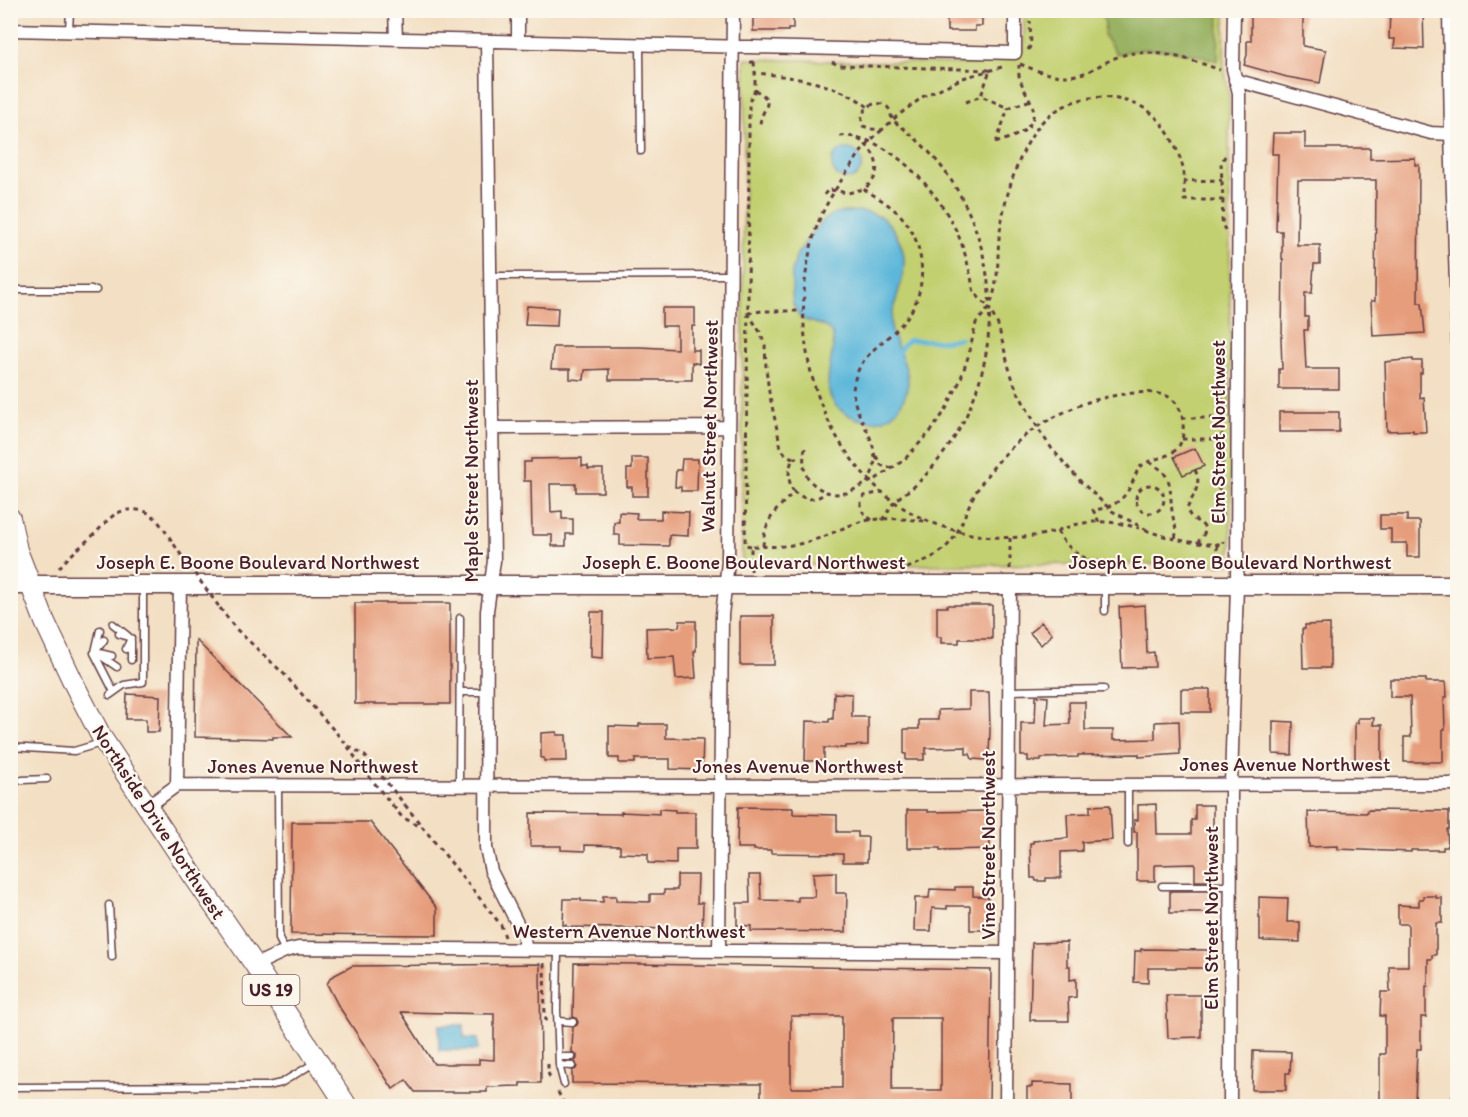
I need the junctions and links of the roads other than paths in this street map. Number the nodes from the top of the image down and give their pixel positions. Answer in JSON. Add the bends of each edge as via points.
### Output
{"nodes":[{"id":1,"x":70,"y":10,"type":"edge"},
{"id":2,"x":395,"y":10,"type":"edge"},
{"id":3,"x":518,"y":10,"type":"edge"},
{"id":4,"x":733,"y":10,"type":"edge"},
{"id":5,"x":1016,"y":10,"type":"edge"},
{"id":6,"x":1234,"y":10,"type":"edge"},
{"id":7,"x":1449,"y":10,"type":"edge"},
{"id":8,"x":10,"y":30,"type":"edge"},
{"id":9,"x":69,"y":32,"type":"junction"},
{"id":10,"x":396,"y":39,"type":"junction"},
{"id":11,"x":488,"y":41,"type":"junction"},
{"id":12,"x":518,"y":42,"type":"junction"},
{"id":13,"x":640,"y":45,"type":"junction"},
{"id":14,"x":733,"y":47,"type":"junction"},
{"id":15,"x":1235,"y":80,"type":"junction"},
{"id":16,"x":1451,"y":134,"type":"junction"},
{"id":17,"x":641,"y":151,"type":"dead end"},
{"id":18,"x":730,"y":275,"type":"junction"},
{"id":19,"x":490,"y":276,"type":"junction"},
{"id":20,"x":10,"y":290,"type":"edge"},
{"id":21,"x":96,"y":290,"type":"dead end"},
{"id":22,"x":1458,"y":343,"type":"edge"},
{"id":23,"x":729,"y":427,"type":"junction"},
{"id":24,"x":492,"y":428,"type":"junction"},
{"id":25,"x":10,"y":518,"type":"edge"},
{"id":26,"x":1109,"y":576,"type":"junction"},
{"id":27,"x":1010,"y":577,"type":"junction"},
{"id":28,"x":31,"y":584,"type":"junction"},
{"id":29,"x":143,"y":584,"type":"junction"},
{"id":30,"x":180,"y":584,"type":"junction"},
{"id":31,"x":490,"y":584,"type":"junction"},
{"id":32,"x":725,"y":584,"type":"junction"},
{"id":33,"x":10,"y":585,"type":"edge"},
{"id":34,"x":1237,"y":585,"type":"junction"},
{"id":35,"x":1458,"y":585,"type":"edge"},
{"id":36,"x":10,"y":597,"type":"edge"},
{"id":37,"x":1105,"y":610,"type":"dead end"},
{"id":38,"x":460,"y":618,"type":"dead end"},
{"id":39,"x":113,"y":624,"type":"dead end"},
{"id":40,"x":100,"y":630,"type":"dead end"},
{"id":41,"x":143,"y":633,"type":"junction"},
{"id":42,"x":119,"y":634,"type":"dead end"},
{"id":43,"x":131,"y":638,"type":"junction"},
{"id":44,"x":104,"y":640,"type":"dead end"},
{"id":45,"x":126,"y":649,"type":"dead end"},
{"id":46,"x":95,"y":652,"type":"junction"},
{"id":47,"x":112,"y":656,"type":"dead end"},
{"id":48,"x":131,"y":660,"type":"dead end"},
{"id":49,"x":117,"y":667,"type":"dead end"},
{"id":50,"x":1104,"y":689,"type":"dead end"},
{"id":51,"x":1009,"y":691,"type":"junction"},
{"id":52,"x":460,"y":692,"type":"junction"},
{"id":53,"x":486,"y":692,"type":"junction"},
{"id":54,"x":105,"y":742,"type":"junction"},
{"id":55,"x":10,"y":747,"type":"edge"},
{"id":56,"x":47,"y":779,"type":"dead end"},
{"id":57,"x":22,"y":780,"type":"dead end"},
{"id":58,"x":1128,"y":784,"type":"junction"},
{"id":59,"x":1231,"y":784,"type":"junction"},
{"id":60,"x":1458,"y":784,"type":"edge"},
{"id":61,"x":177,"y":785,"type":"junction"},
{"id":62,"x":278,"y":785,"type":"junction"},
{"id":63,"x":1008,"y":785,"type":"junction"},
{"id":64,"x":459,"y":786,"type":"junction"},
{"id":65,"x":486,"y":786,"type":"junction"},
{"id":66,"x":720,"y":786,"type":"junction"},
{"id":67,"x":147,"y":807,"type":"junction"},
{"id":68,"x":1128,"y":844,"type":"dead end"},
{"id":69,"x":1162,"y":886,"type":"dead end"},
{"id":70,"x":1231,"y":886,"type":"junction"},
{"id":71,"x":109,"y":905,"type":"dead end"},
{"id":72,"x":525,"y":949,"type":"junction"},
{"id":73,"x":558,"y":950,"type":"junction"},
{"id":74,"x":285,"y":951,"type":"junction"},
{"id":75,"x":719,"y":951,"type":"junction"},
{"id":76,"x":1007,"y":953,"type":"junction"},
{"id":77,"x":112,"y":957,"type":"dead end"},
{"id":78,"x":255,"y":965,"type":"junction"},
{"id":79,"x":558,"y":1021,"type":"junction"},
{"id":80,"x":573,"y":1022,"type":"dead end"},
{"id":81,"x":559,"y":1057,"type":"junction"},
{"id":82,"x":572,"y":1057,"type":"dead end"},
{"id":83,"x":317,"y":1061,"type":"junction"},
{"id":84,"x":559,"y":1065,"type":"junction"},
{"id":85,"x":572,"y":1065,"type":"dead end"},
{"id":86,"x":564,"y":1084,"type":"dead end"},
{"id":87,"x":10,"y":1087,"type":"edge"},
{"id":88,"x":1458,"y":1099,"type":"edge"},
{"id":89,"x":347,"y":1107,"type":"edge"},
{"id":90,"x":1006,"y":1107,"type":"edge"},
{"id":91,"x":1230,"y":1107,"type":"edge"},
{"id":92,"x":1457,"y":1107,"type":"edge"}],
"edges":[{"from":1,"to":9,"type":"lane"},
{"from":2,"to":10,"type":"street"},
{"from":3,"to":12,"type":"street"},
{"from":4,"to":14,"type":"street","name":"Walnut Street Northwest"},
{"from":5,"to":14,"type":"street","via":[[1016,53]]},
{"from":6,"to":15,"type":"street","name":"Elm Street Northwest"},
{"from":7,"to":16,"type":"street"},
{"from":8,"to":9,"type":"street"},
{"from":9,"to":10,"type":"street"},
{"from":10,"to":11,"type":"street"},
{"from":11,"to":12,"type":"street"},
{"from":11,"to":19,"type":"street","name":"Maple Street Northwest"},
{"from":12,"to":13,"type":"street"},
{"from":13,"to":14,"type":"street"},
{"from":13,"to":17,"type":"lane"},
{"from":14,"to":18,"type":"street","name":"Walnut Street Northwest"},
{"from":15,"to":16,"type":"street","via":[[1431,133]]},
{"from":15,"to":34,"type":"street","name":"Elm Street Northwest","via":[[1239,93]]},
{"from":16,"to":22,"type":"street"},
{"from":18,"to":19,"type":"lane"},
{"from":18,"to":23,"type":"street","name":"Walnut Street Northwest"},
{"from":19,"to":24,"type":"street","name":"Maple Street Northwest"},
{"from":20,"to":21,"type":"lane"},
{"from":23,"to":24,"type":"street"},
{"from":23,"to":32,"type":"street","name":"Walnut Street Northwest"},
{"from":24,"to":31,"type":"street","name":"Maple Street Northwest","via":[[494,561]]},
{"from":25,"to":28,"type":"main road","name":"Northside Drive Northwest","number":"US 19","via":[[17,550]]},
{"from":26,"to":27,"type":"main road","name":"Joseph E. Boone Boulevard Northwest"},
{"from":26,"to":34,"type":"main road","name":"Joseph E. Boone Boulevard Northwest"},
{"from":26,"to":37,"type":"lane"},
{"from":27,"to":32,"type":"main road","name":"Joseph E. Boone Boulevard Northwest"},
{"from":27,"to":51,"type":"street","name":"Vine Street Northwest"},
{"from":28,"to":29,"type":"main road","name":"Joseph E. Boone Boulevard Northwest"},
{"from":28,"to":33,"type":"main road","name":"Joseph E. Boone Boulevard Northwest"},
{"from":28,"to":36,"type":"main road"},
{"from":28,"to":54,"type":"main road","name":"Northside Drive Northwest","number":"US 19","via":[[45,622]]},
{"from":29,"to":30,"type":"main road","name":"Joseph E. Boone Boulevard Northwest"},
{"from":29,"to":41,"type":"lane"},
{"from":30,"to":31,"type":"main road","name":"Joseph E. Boone Boulevard Northwest"},
{"from":30,"to":61,"type":"street"},
{"from":31,"to":32,"type":"main road","name":"Joseph E. Boone Boulevard Northwest"},
{"from":31,"to":53,"type":"street","name":"Maple Street Northwest"},
{"from":32,"to":66,"type":"street","name":"Walnut Street Northwest"},
{"from":34,"to":35,"type":"main road","name":"Joseph E. Boone Boulevard Northwest"},
{"from":34,"to":59,"type":"street","name":"Elm Street Northwest"},
{"from":38,"to":52,"type":"lane"},
{"from":39,"to":43,"type":"lane"},
{"from":40,"to":46,"type":"lane"},
{"from":41,"to":43,"type":"lane"},
{"from":41,"to":46,"type":"lane","via":[[143,682],[124,685],[112,694]]},
{"from":42,"to":43,"type":"lane"},
{"from":43,"to":45,"type":"lane"},
{"from":43,"to":48,"type":"lane"},
{"from":44,"to":46,"type":"lane"},
{"from":46,"to":47,"type":"lane"},
{"from":46,"to":49,"type":"lane"},
{"from":50,"to":51,"type":"lane"},
{"from":51,"to":63,"type":"street","name":"Vine Street Northwest"},
{"from":52,"to":53,"type":"lane"},
{"from":52,"to":64,"type":"lane"},
{"from":53,"to":65,"type":"street","name":"Maple Street Northwest"},
{"from":54,"to":55,"type":"lane","via":[[78,751]]},
{"from":54,"to":67,"type":"main road","name":"Northside Drive Northwest","number":"US 19"},
{"from":56,"to":57,"type":"lane"},
{"from":58,"to":59,"type":"street","name":"Jones Avenue Northwest"},
{"from":58,"to":63,"type":"street","name":"Jones Avenue Northwest"},
{"from":58,"to":68,"type":"lane"},
{"from":59,"to":60,"type":"street","name":"Jones Avenue Northwest"},
{"from":59,"to":70,"type":"street","name":"Elm Street Northwest"},
{"from":61,"to":62,"type":"street","name":"Jones Avenue Northwest"},
{"from":61,"to":67,"type":"street"},
{"from":62,"to":64,"type":"street","name":"Jones Avenue Northwest"},
{"from":62,"to":74,"type":"lane","via":[[279,939]]},
{"from":63,"to":66,"type":"street","name":"Jones Avenue Northwest"},
{"from":63,"to":76,"type":"street","name":"Vine Street Northwest"},
{"from":64,"to":65,"type":"street","name":"Jones Avenue Northwest"},
{"from":65,"to":66,"type":"street","name":"Jones Avenue Northwest"},
{"from":65,"to":72,"type":"street","name":"Maple Street Northwest","via":[[486,849],[491,871],[524,937]]},
{"from":66,"to":75,"type":"street","name":"Walnut Street Northwest"},
{"from":67,"to":78,"type":"main road","name":"Northside Drive Northwest","number":"US 19"},
{"from":69,"to":70,"type":"lane"},
{"from":70,"to":91,"type":"street","name":"Elm Street Northwest"},
{"from":71,"to":77,"type":"lane"},
{"from":72,"to":73,"type":"street","name":"Western Avenue Northwest"},
{"from":72,"to":74,"type":"street","name":"Western Avenue Northwest"},
{"from":73,"to":75,"type":"street","name":"Western Avenue Northwest"},
{"from":73,"to":79,"type":"lane"},
{"from":74,"to":78,"type":"street","name":"Western Avenue Northwest"},
{"from":75,"to":76,"type":"street","name":"Western Avenue Northwest"},
{"from":76,"to":90,"type":"street","name":"Vine Street Northwest"},
{"from":78,"to":83,"type":"main road","name":"Northside Drive Northwest","number":"US 19"},
{"from":79,"to":80,"type":"lane"},
{"from":79,"to":81,"type":"lane"},
{"from":81,"to":82,"type":"lane"},
{"from":81,"to":84,"type":"lane"},
{"from":83,"to":87,"type":"lane","via":[[281,1083],[268,1086]]},
{"from":83,"to":89,"type":"main road","name":"Northside Drive Northwest","number":"US 19"},
{"from":84,"to":85,"type":"lane"},
{"from":84,"to":86,"type":"lane"},
{"from":88,"to":92,"type":"street"}]}
